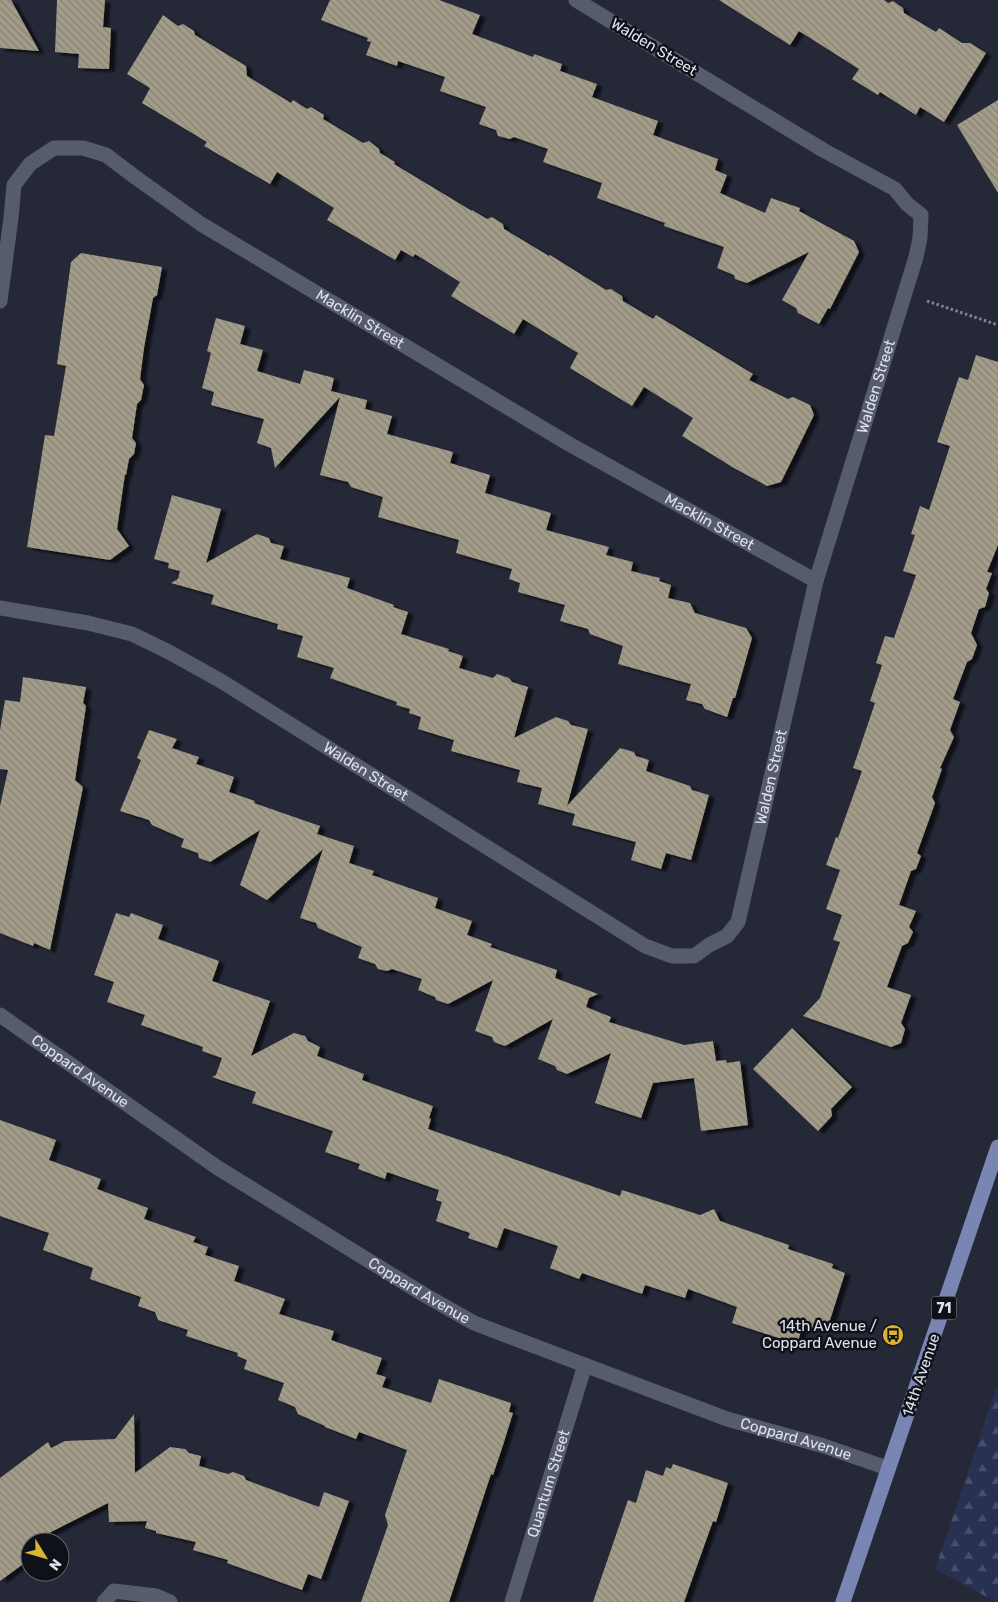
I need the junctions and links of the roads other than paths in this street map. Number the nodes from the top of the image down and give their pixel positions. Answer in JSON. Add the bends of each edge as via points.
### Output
{"nodes":[{"id":1,"x":576,"y":0,"type":"edge"},
{"id":2,"x":0,"y":301,"type":"edge"},
{"id":3,"x":816,"y":582,"type":"junction"},
{"id":4,"x":0,"y":608,"type":"edge"},
{"id":5,"x":0,"y":1015,"type":"edge"},
{"id":6,"x":998,"y":1147,"type":"edge"},
{"id":7,"x":586,"y":1365,"type":"junction"},
{"id":8,"x":887,"y":1468,"type":"junction"},
{"id":9,"x":104,"y":1602,"type":"edge"},
{"id":10,"x":170,"y":1602,"type":"edge"},
{"id":11,"x":512,"y":1602,"type":"edge"},
{"id":12,"x":843,"y":1602,"type":"edge"}],
"edges":[{"from":1,"to":3,"type":"street","name":"Walden Street","via":[[823,150],[895,189],[921,215],[920,238],[905,294]]},
{"from":2,"to":3,"type":"street","name":"Macklin Street","via":[[14,185],[30,164],[54,148],[83,148],[106,155],[202,224],[569,444]]},
{"from":3,"to":4,"type":"street","name":"Walden Street","via":[[738,922],[727,936],[694,956],[672,956],[645,946],[255,702],[169,652],[132,634]]},
{"from":5,"to":7,"type":"street","name":"Coppard Avenue","via":[[218,1168],[422,1294],[474,1323]]},
{"from":6,"to":8,"type":"main road","name":"14th Avenue","number":"71"},
{"from":7,"to":8,"type":"street","name":"Coppard Avenue","via":[[727,1419],[824,1446]]},
{"from":7,"to":11,"type":"street","name":"Quantum Street"},
{"from":8,"to":12,"type":"main road","name":"14th Avenue","number":"71"},
{"from":9,"to":10,"type":"street","via":[[114,1591],[156,1596]]}]}
